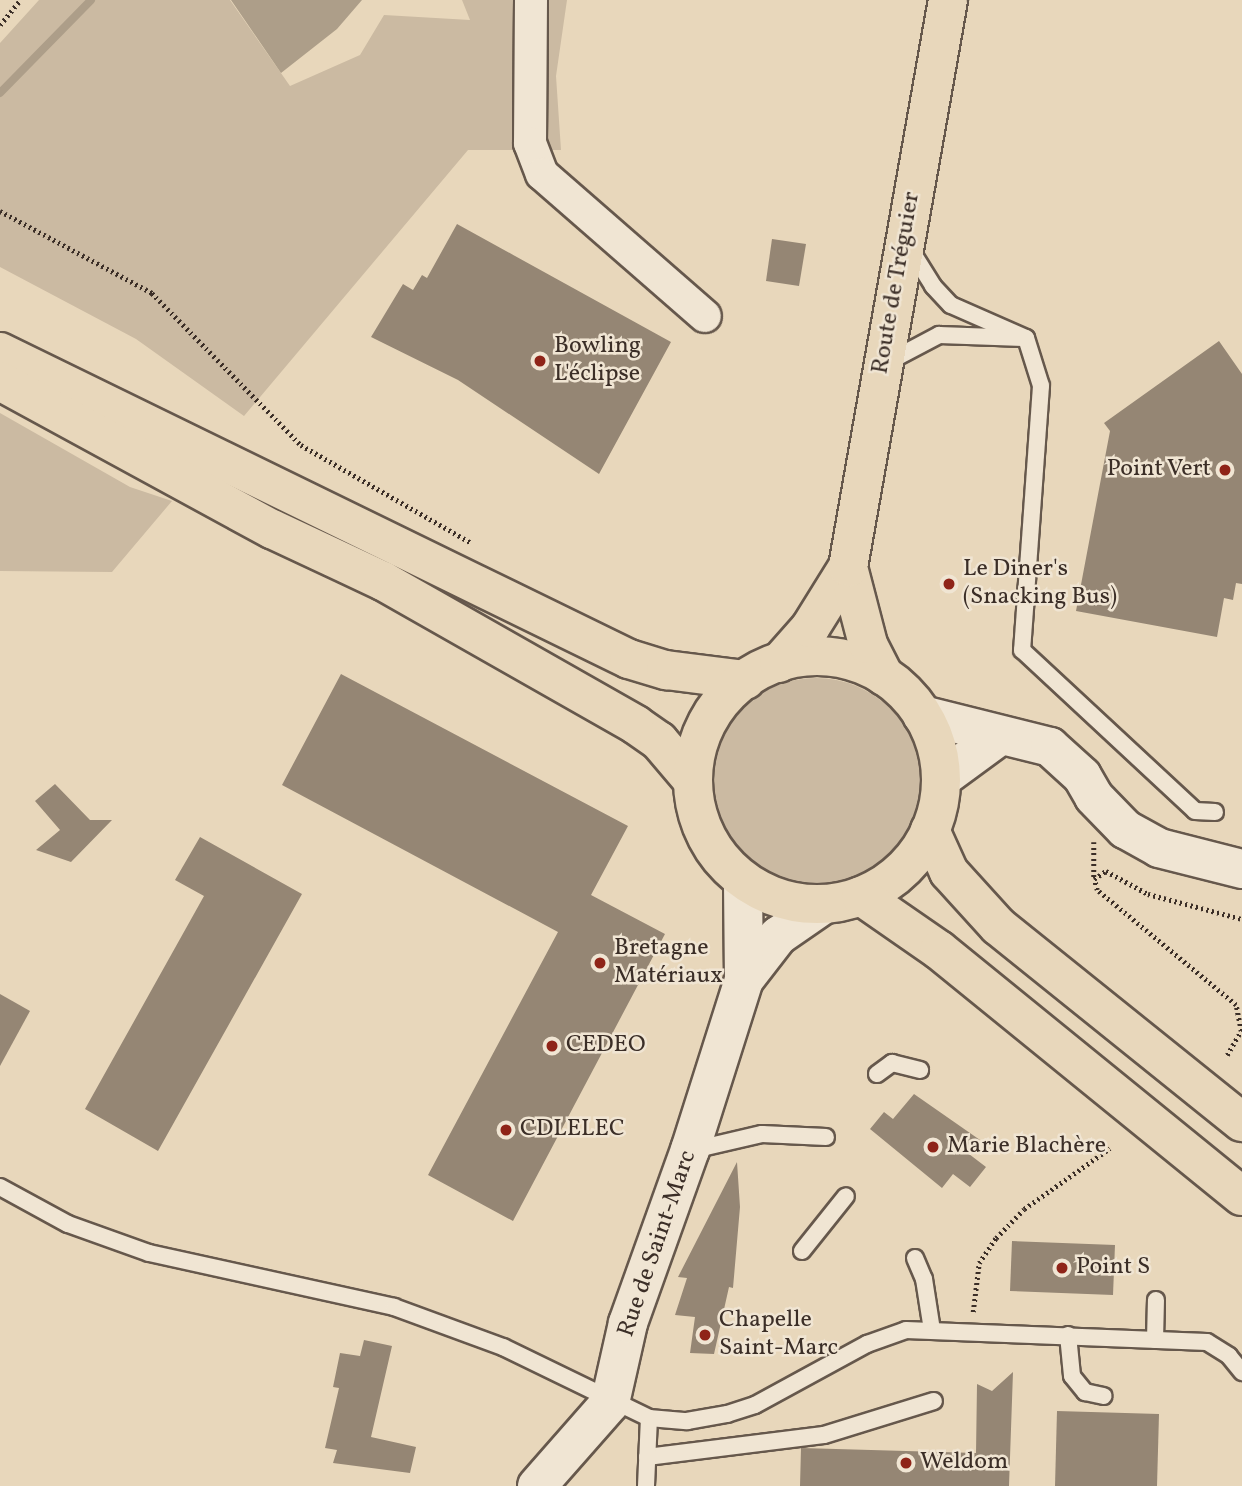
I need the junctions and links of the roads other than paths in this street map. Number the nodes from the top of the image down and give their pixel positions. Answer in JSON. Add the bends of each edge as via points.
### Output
{"nodes":[{"id":1,"x":531,"y":0,"type":"edge"},
{"id":2,"x":948,"y":0,"type":"edge"},
{"id":3,"x":906,"y":237,"type":"junction"},
{"id":4,"x":705,"y":316,"type":"dead end"},
{"id":5,"x":1026,"y":338,"type":"junction"},
{"id":6,"x":0,"y":352,"type":"edge"},
{"id":7,"x":883,"y":364,"type":"junction"},
{"id":8,"x":0,"y":381,"type":"edge"},
{"id":9,"x":848,"y":567,"type":"junction"},
{"id":10,"x":779,"y":663,"type":"junction"},
{"id":11,"x":884,"y":676,"type":"junction"},
{"id":12,"x":745,"y":680,"type":"junction"},
{"id":13,"x":922,"y":715,"type":"junction"},
{"id":14,"x":1001,"y":735,"type":"junction"},
{"id":15,"x":941,"y":779,"type":"junction"},
{"id":16,"x":693,"y":781,"type":"junction"},
{"id":17,"x":1215,"y":812,"type":"dead end"},
{"id":18,"x":930,"y":830,"type":"junction"},
{"id":19,"x":1242,"y":869,"type":"edge"},
{"id":20,"x":744,"y":880,"type":"junction"},
{"id":21,"x":861,"y":896,"type":"junction"},
{"id":22,"x":824,"y":904,"type":"junction"},
{"id":23,"x":744,"y":980,"type":"junction"},
{"id":24,"x":920,"y":1070,"type":"dead end"},
{"id":25,"x":877,"y":1074,"type":"dead end"},
{"id":26,"x":1242,"y":1122,"type":"edge"},
{"id":27,"x":826,"y":1137,"type":"dead end"},
{"id":28,"x":690,"y":1150,"type":"junction"},
{"id":29,"x":0,"y":1188,"type":"edge"},
{"id":30,"x":846,"y":1196,"type":"dead end"},
{"id":31,"x":1242,"y":1196,"type":"edge"},
{"id":32,"x":802,"y":1251,"type":"dead end"},
{"id":33,"x":915,"y":1258,"type":"dead end"},
{"id":34,"x":1156,"y":1300,"type":"dead end"},
{"id":35,"x":932,"y":1330,"type":"junction"},
{"id":36,"x":1068,"y":1335,"type":"junction"},
{"id":37,"x":1155,"y":1339,"type":"junction"},
{"id":38,"x":1242,"y":1372,"type":"edge"},
{"id":39,"x":1104,"y":1396,"type":"dead end"},
{"id":40,"x":934,"y":1401,"type":"dead end"},
{"id":41,"x":610,"y":1403,"type":"junction"},
{"id":42,"x":649,"y":1418,"type":"junction"},
{"id":43,"x":647,"y":1457,"type":"junction"},
{"id":44,"x":537,"y":1486,"type":"edge"},
{"id":45,"x":646,"y":1486,"type":"edge"}],
"edges":[{"from":1,"to":4,"type":"street","via":[[530,143],[542,174]]},
{"from":2,"to":3,"type":"main road","name":"Route de Tréguier"},
{"from":3,"to":5,"type":"lane","via":[[918,265],[951,305]]},
{"from":3,"to":7,"type":"main road","name":"Route de Tréguier"},
{"from":5,"to":7,"type":"lane","via":[[939,335]]},
{"from":5,"to":17,"type":"lane","via":[[1041,386],[1022,650],[1195,811]]},
{"from":6,"to":12,"type":"main road","via":[[629,659],[666,670]]},
{"from":7,"to":9,"type":"main road","name":"Route de Tréguier"},
{"from":8,"to":16,"type":"main road","via":[[272,529],[383,581],[636,724],[659,741]]},
{"from":9,"to":10,"type":"main road","via":[[810,628]]},
{"from":9,"to":11,"type":"main road","via":[[868,644]]},
{"from":10,"to":11,"type":"main road","via":[[827,657],[851,661]]},
{"from":10,"to":12,"type":"main road"},
{"from":11,"to":13,"type":"main road"},
{"from":12,"to":16,"type":"main road","via":[[707,724]]},
{"from":13,"to":14,"type":"main road"},
{"from":13,"to":15,"type":"main road","via":[[934,739]]},
{"from":14,"to":15,"type":"main road"},
{"from":14,"to":19,"type":"main road","via":[[1050,747],[1082,776],[1094,797],[1125,829],[1159,848]]},
{"from":15,"to":18,"type":"main road"},
{"from":16,"to":20,"type":"main road","via":[[706,836]]},
{"from":18,"to":21,"type":"main road","via":[[908,865]]},
{"from":18,"to":26,"type":"main road","via":[[949,872],[998,926]]},
{"from":20,"to":22,"type":"main road","via":[[782,899]]},
{"from":20,"to":23,"type":"main road","name":"Rue de Saint-Marc"},
{"from":21,"to":22,"type":"main road"},
{"from":21,"to":31,"type":"main road","via":[[939,950]]},
{"from":22,"to":23,"type":"main road","name":"Rue de Saint-Marc","via":[[778,936]]},
{"from":23,"to":28,"type":"main road","name":"Rue de Saint-Marc"},
{"from":24,"to":25,"type":"lane","via":[[892,1063]]},
{"from":27,"to":28,"type":"lane","via":[[762,1134]]},
{"from":28,"to":41,"type":"main road","name":"Rue de Saint-Marc","via":[[628,1323]]},
{"from":29,"to":41,"type":"lane","via":[[68,1224],[149,1253],[394,1307],[503,1347]]},
{"from":30,"to":32,"type":"lane"},
{"from":33,"to":35,"type":"lane","via":[[924,1279]]},
{"from":34,"to":37,"type":"lane"},
{"from":35,"to":36,"type":"lane"},
{"from":35,"to":42,"type":"lane","via":[[906,1330],[867,1344],[755,1405],[727,1414],[687,1421]]},
{"from":36,"to":37,"type":"lane"},
{"from":36,"to":39,"type":"lane","via":[[1072,1376],[1085,1392]]},
{"from":37,"to":38,"type":"lane","via":[[1207,1342],[1229,1356]]},
{"from":40,"to":43,"type":"lane","via":[[824,1435]]},
{"from":41,"to":42,"type":"lane"},
{"from":41,"to":44,"type":"main road","name":"Rue de Saint-Marc"},
{"from":42,"to":43,"type":"lane"},
{"from":43,"to":45,"type":"lane"}]}
